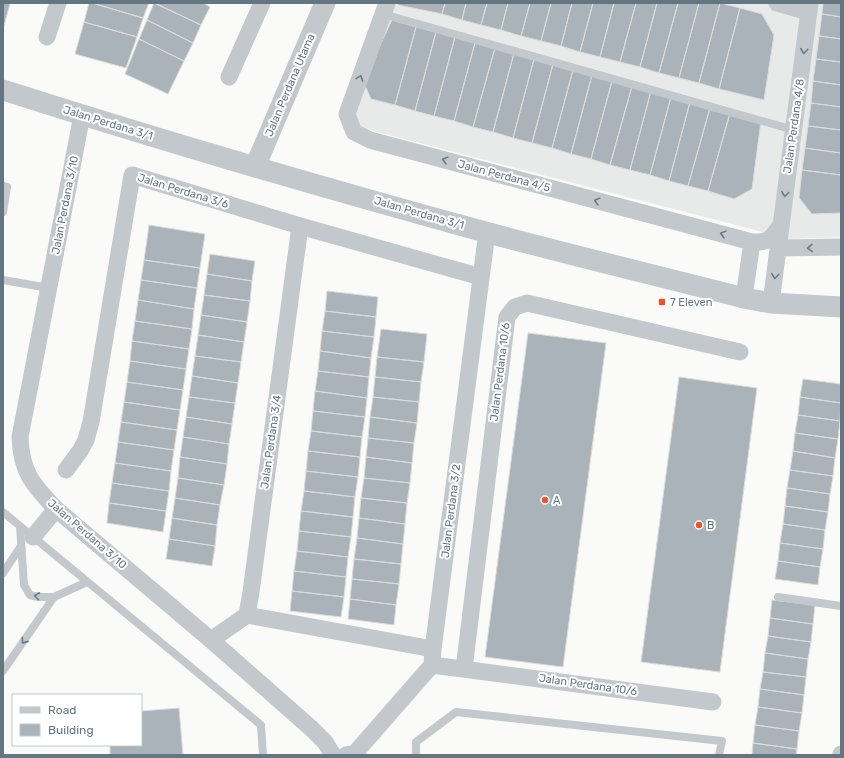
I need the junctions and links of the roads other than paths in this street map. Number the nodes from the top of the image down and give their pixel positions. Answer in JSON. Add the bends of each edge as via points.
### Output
{"nodes":[{"id":1,"x":58,"y":3,"type":"edge"},
{"id":2,"x":262,"y":3,"type":"edge"},
{"id":3,"x":325,"y":3,"type":"edge"},
{"id":4,"x":777,"y":3,"type":"edge"},
{"id":5,"x":810,"y":8,"type":"edge"},
{"id":6,"x":385,"y":9,"type":"edge"},
{"id":7,"x":48,"y":37,"type":"dead end"},
{"id":8,"x":229,"y":77,"type":"dead end"},
{"id":9,"x":3,"y":90,"type":"edge"},
{"id":10,"x":82,"y":115,"type":"junction"},
{"id":11,"x":794,"y":130,"type":"junction"},
{"id":12,"x":255,"y":167,"type":"junction"},
{"id":13,"x":3,"y":186,"type":"edge"},
{"id":14,"x":3,"y":212,"type":"edge"},
{"id":15,"x":781,"y":225,"type":"junction"},
{"id":16,"x":300,"y":226,"type":"junction"},
{"id":17,"x":487,"y":232,"type":"junction"},
{"id":18,"x":752,"y":242,"type":"junction"},
{"id":19,"x":841,"y":247,"type":"edge"},
{"id":20,"x":778,"y":248,"type":"junction"},
{"id":21,"x":481,"y":277,"type":"junction"},
{"id":22,"x":3,"y":280,"type":"edge"},
{"id":23,"x":49,"y":288,"type":"junction"},
{"id":24,"x":744,"y":298,"type":"junction"},
{"id":25,"x":771,"y":303,"type":"junction"},
{"id":26,"x":841,"y":307,"type":"edge"},
{"id":27,"x":740,"y":352,"type":"dead end"},
{"id":28,"x":66,"y":470,"type":"dead end"},
{"id":29,"x":56,"y":509,"type":"junction"},
{"id":30,"x":3,"y":512,"type":"edge"},
{"id":31,"x":25,"y":536,"type":"junction"},
{"id":32,"x":3,"y":573,"type":"edge"},
{"id":33,"x":87,"y":582,"type":"junction"},
{"id":34,"x":54,"y":597,"type":"junction"},
{"id":35,"x":778,"y":598,"type":"dead end"},
{"id":36,"x":841,"y":606,"type":"edge"},
{"id":37,"x":246,"y":615,"type":"junction"},
{"id":38,"x":211,"y":640,"type":"junction"},
{"id":39,"x":432,"y":657,"type":"junction"},
{"id":40,"x":464,"y":669,"type":"junction"},
{"id":41,"x":3,"y":671,"type":"edge"},
{"id":42,"x":713,"y":702,"type":"dead end"},
{"id":43,"x":353,"y":754,"type":"edge"},
{"id":44,"x":263,"y":755,"type":"edge"},
{"id":45,"x":332,"y":755,"type":"edge"},
{"id":46,"x":416,"y":755,"type":"edge"},
{"id":47,"x":720,"y":755,"type":"edge"}],
"edges":[{"from":1,"to":7,"type":"street"},
{"from":2,"to":8,"type":"street"},
{"from":3,"to":12,"type":"street","name":"Jalan Perdana Utama"},
{"from":4,"to":5,"type":"street"},
{"from":5,"to":11,"type":"street","name":"Jalan Perdana 4/8","one_way":true},
{"from":6,"to":11,"type":"lane"},
{"from":18,"to":6,"type":"street","name":"Jalan Perdana 4/5","one_way":true,"via":[[370,140],[354,132],[347,114]]},
{"from":9,"to":10,"type":"street","name":"Jalan Perdana 3/1"},
{"from":10,"to":12,"type":"street","name":"Jalan Perdana 3/1"},
{"from":10,"to":23,"type":"street","name":"Jalan Perdana 3/10"},
{"from":11,"to":15,"type":"street","name":"Jalan Perdana 4/8","one_way":true},
{"from":12,"to":17,"type":"street","name":"Jalan Perdana 3/1"},
{"from":13,"to":14,"type":"lane","via":[[7,187]]},
{"from":15,"to":18,"type":"street","name":"Jalan Perdana 4/5","via":[[769,240]]},
{"from":15,"to":20,"type":"street","name":"Jalan Perdana 4/8"},
{"from":16,"to":21,"type":"street","name":"Jalan Perdana 3/6"},
{"from":16,"to":28,"type":"street","name":"Jalan Perdana 3/6","via":[[132,175],[91,422],[83,446]]},
{"from":16,"to":37,"type":"street","name":"Jalan Perdana 3/4"},
{"from":17,"to":21,"type":"street","name":"Jalan Perdana 3/2"},
{"from":17,"to":24,"type":"street","name":"Jalan Perdana 3/1"},
{"from":18,"to":24,"type":"street"},
{"from":19,"to":20,"type":"street","one_way":true},
{"from":20,"to":25,"type":"street","name":"Jalan Perdana 4/8","one_way":true},
{"from":21,"to":39,"type":"street","name":"Jalan Perdana 3/2"},
{"from":22,"to":23,"type":"lane"},
{"from":23,"to":29,"type":"street","name":"Jalan Perdana 3/10","via":[[20,437],[20,449],[25,468],[34,485]]},
{"from":24,"to":25,"type":"street","name":"Jalan Perdana 3/1"},
{"from":25,"to":26,"type":"street","name":"Jalan Perdana 3/1"},
{"from":27,"to":40,"type":"street","name":"Jalan Perdana 10/6","via":[[527,303],[515,307],[507,317]]},
{"from":29,"to":31,"type":"street"},
{"from":29,"to":38,"type":"street","name":"Jalan Perdana 3/10"},
{"from":30,"to":31,"type":"lane"},
{"from":31,"to":32,"type":"lane"},
{"from":31,"to":33,"type":"lane"},
{"from":34,"to":31,"type":"lane","one_way":true,"via":[[30,595],[24,585]]},
{"from":33,"to":34,"type":"lane"},
{"from":33,"to":44,"type":"lane","via":[[261,725]]},
{"from":34,"to":41,"type":"lane","one_way":true},
{"from":35,"to":36,"type":"lane"},
{"from":37,"to":38,"type":"street"},
{"from":37,"to":39,"type":"street","name":"Jalan Perdana 10/6"},
{"from":38,"to":45,"type":"street","name":"Jalan Perdana 3/10","via":[[312,729]]},
{"from":39,"to":40,"type":"street","name":"Jalan Perdana 10/6"},
{"from":39,"to":43,"type":"street"},
{"from":40,"to":42,"type":"street","name":"Jalan Perdana 10/6"},
{"from":46,"to":47,"type":"lane","via":[[416,742],[456,712],[722,741]]}]}
